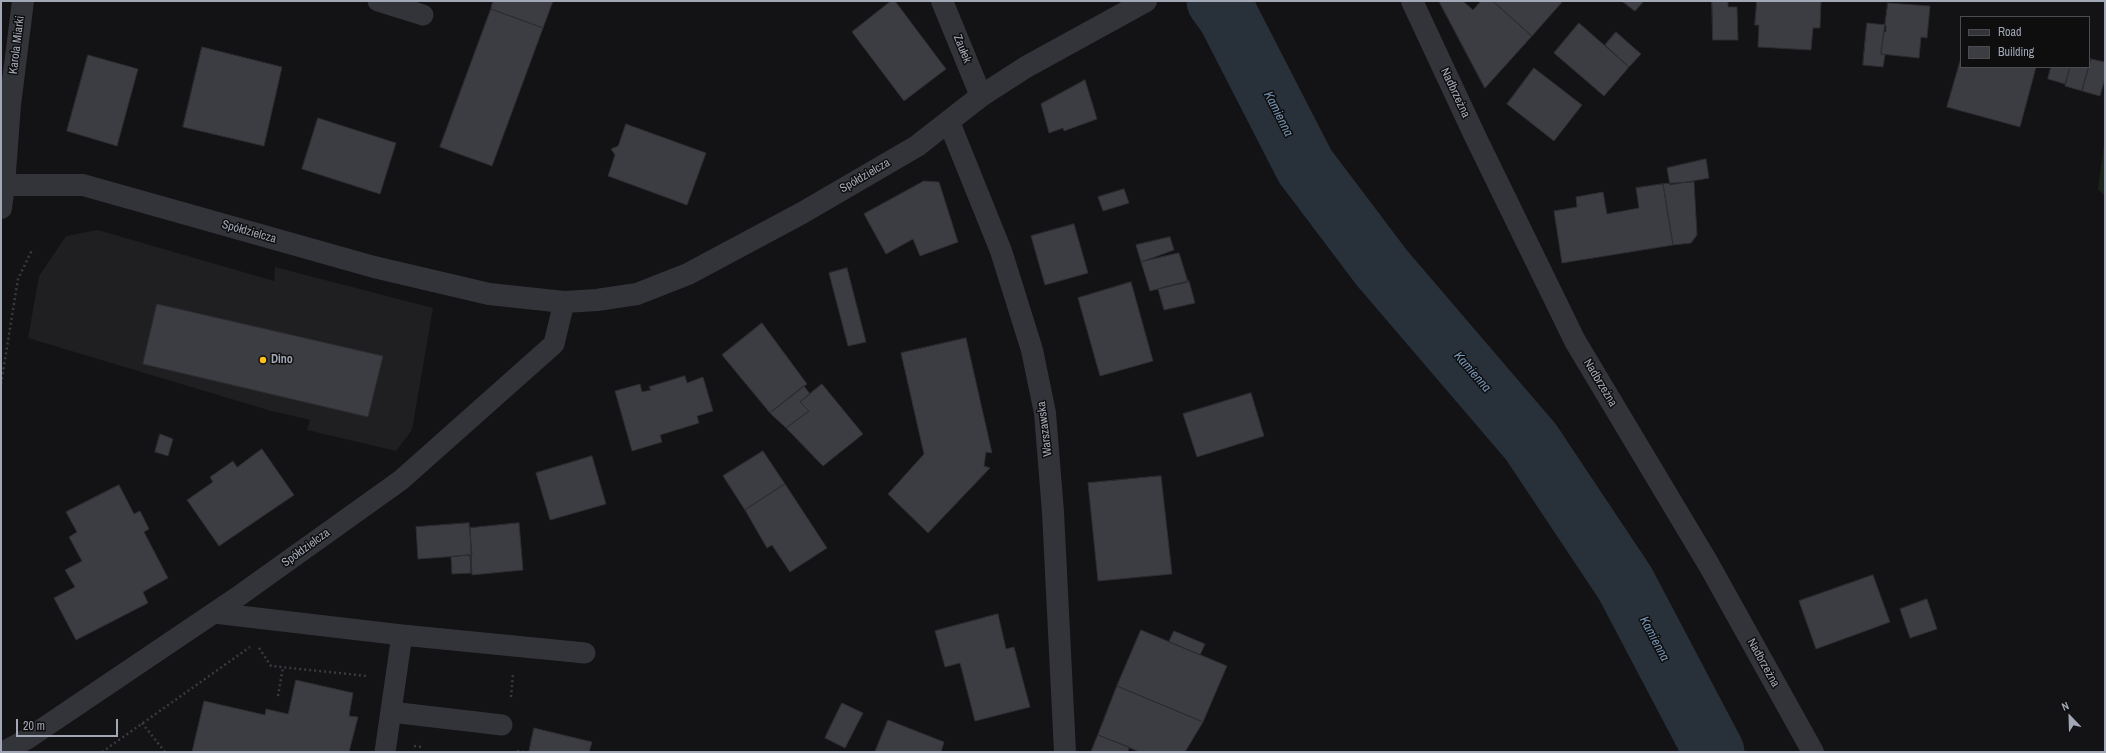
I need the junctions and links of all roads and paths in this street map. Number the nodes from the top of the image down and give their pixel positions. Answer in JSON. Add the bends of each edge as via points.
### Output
{"nodes":[{"id":1,"x":23,"y":1,"type":"edge"},
{"id":2,"x":378,"y":1,"type":"edge"},
{"id":3,"x":942,"y":1,"type":"edge"},
{"id":4,"x":1146,"y":1,"type":"edge"},
{"id":5,"x":1412,"y":1,"type":"edge"},
{"id":6,"x":423,"y":15,"type":"dead end"},
{"id":7,"x":981,"y":96,"type":"junction"},
{"id":8,"x":949,"y":122,"type":"junction"},
{"id":9,"x":4,"y":185,"type":"junction"},
{"id":10,"x":1,"y":208,"type":"edge"},
{"id":11,"x":32,"y":250,"type":"dead end"},
{"id":12,"x":564,"y":302,"type":"junction"},
{"id":13,"x":1,"y":384,"type":"edge"},
{"id":14,"x":214,"y":613,"type":"junction"},
{"id":15,"x":402,"y":635,"type":"junction"},
{"id":16,"x":585,"y":654,"type":"dead end"},
{"id":17,"x":283,"y":667,"type":"junction"},
{"id":18,"x":368,"y":676,"type":"dead end"},
{"id":19,"x":278,"y":696,"type":"dead end"},
{"id":20,"x":391,"y":712,"type":"junction"},
{"id":21,"x":142,"y":723,"type":"junction"},
{"id":22,"x":502,"y":725,"type":"dead end"},
{"id":23,"x":1064,"y":751,"type":"edge"},
{"id":24,"x":3,"y":752,"type":"edge"},
{"id":25,"x":102,"y":752,"type":"edge"},
{"id":26,"x":165,"y":752,"type":"edge"},
{"id":27,"x":385,"y":752,"type":"edge"},
{"id":28,"x":1813,"y":752,"type":"edge"}],
"edges":[{"from":1,"to":9,"type":"street","name":"Karola Miarki","via":[[10,105]]},
{"from":2,"to":6,"type":"lane"},
{"from":3,"to":7,"type":"street","name":"Zaułek"},
{"from":4,"to":7,"type":"street","name":"Spółdzielcza","via":[[1026,67]]},
{"from":5,"to":28,"type":"street","name":"Nadbrzeżna","via":[[1576,341],[1709,565]]},
{"from":7,"to":8,"type":"street","name":"Spółdzielcza"},
{"from":8,"to":12,"type":"street","name":"Spółdzielcza","via":[[897,158],[688,274],[637,294]]},
{"from":8,"to":23,"type":"street","name":"Warszawska","via":[[1001,251],[1032,350],[1045,413],[1053,512]]},
{"from":9,"to":10,"type":"street","name":"Karola Miarki"},
{"from":9,"to":12,"type":"street","name":"Spółdzielcza","via":[[83,185],[374,267],[489,294]]},
{"from":11,"to":13,"type":"path","via":[[18,279]]},
{"from":12,"to":14,"type":"lane","name":"Spółdzielcza","via":[[554,344],[407,475]]},
{"from":14,"to":15,"type":"lane"},
{"from":14,"to":24,"type":"lane","name":"Spółdzielcza","via":[[27,739]]},
{"from":15,"to":16,"type":"lane"},
{"from":15,"to":20,"type":"lane"},
{"from":17,"to":18,"type":"path"},
{"from":17,"to":19,"type":"path"},
{"from":17,"to":21,"type":"path","via":[[272,666],[256,643]]},
{"from":20,"to":22,"type":"lane"},
{"from":20,"to":27,"type":"lane"},
{"from":21,"to":25,"type":"path"},
{"from":21,"to":26,"type":"path"}]}
